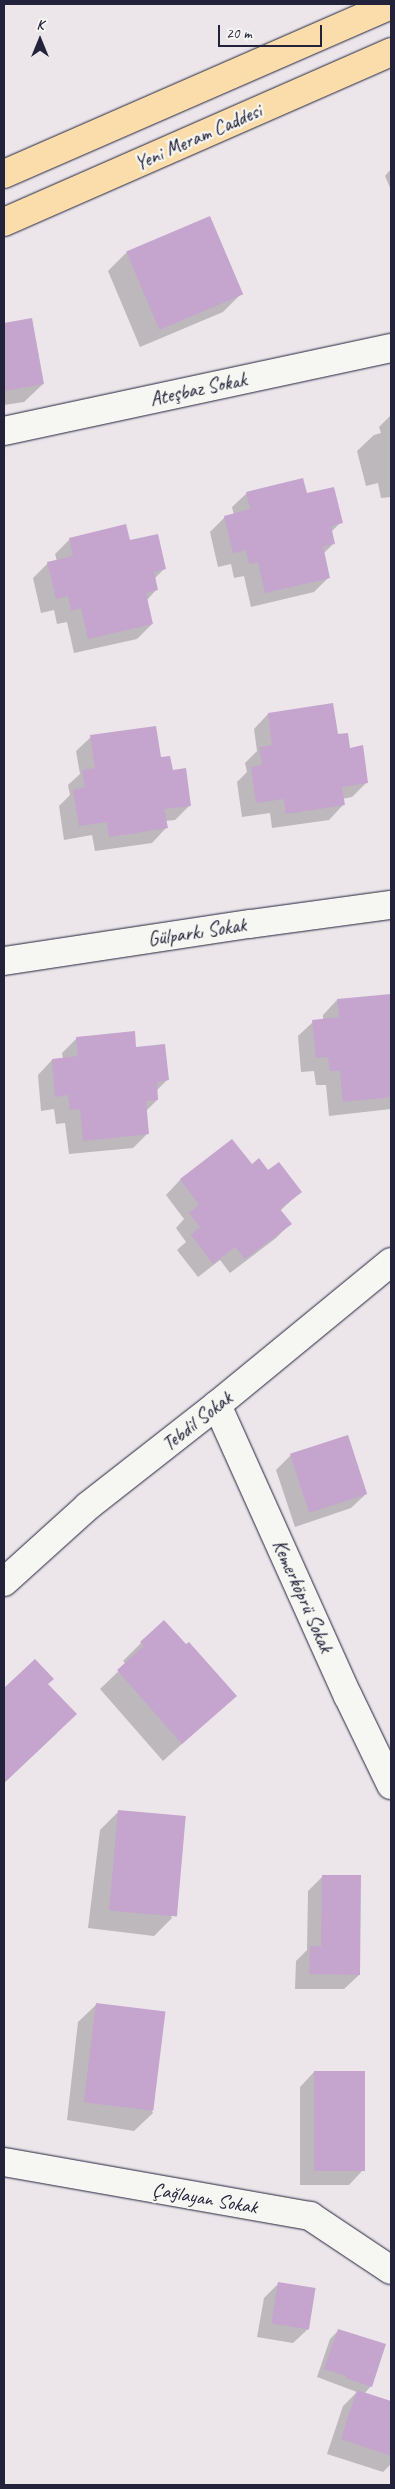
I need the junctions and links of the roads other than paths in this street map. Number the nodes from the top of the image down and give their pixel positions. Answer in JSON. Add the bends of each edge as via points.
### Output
{"nodes":[{"id":1,"x":391,"y":5,"type":"edge"},
{"id":2,"x":391,"y":52,"type":"edge"},
{"id":3,"x":4,"y":174,"type":"edge"},
{"id":4,"x":4,"y":222,"type":"edge"},
{"id":5,"x":391,"y":348,"type":"edge"},
{"id":6,"x":4,"y":431,"type":"edge"},
{"id":7,"x":391,"y":905,"type":"edge"},
{"id":8,"x":4,"y":962,"type":"edge"},
{"id":9,"x":391,"y":1262,"type":"edge"},
{"id":10,"x":217,"y":1405,"type":"junction"},
{"id":11,"x":4,"y":1582,"type":"edge"},
{"id":12,"x":391,"y":1785,"type":"edge"},
{"id":13,"x":4,"y":2162,"type":"edge"},
{"id":14,"x":391,"y":2270,"type":"edge"}],
"edges":[{"from":1,"to":3,"type":"main road"},
{"from":2,"to":4,"type":"main road","name":"Yeni Meram Caddesi"},
{"from":5,"to":6,"type":"street","name":"Ateşbaz Sokak"},
{"from":7,"to":8,"type":"street","name":"Gülparkı Sokak"},
{"from":9,"to":10,"type":"street","name":"Tebdil Sokak"},
{"from":10,"to":11,"type":"street","name":"Tebdil Sokak","via":[[88,1506]]},
{"from":10,"to":12,"type":"street","name":"Kemerköprü Sokak"},
{"from":13,"to":14,"type":"street","name":"Çağlayan Sokak","via":[[310,2216]]}]}
